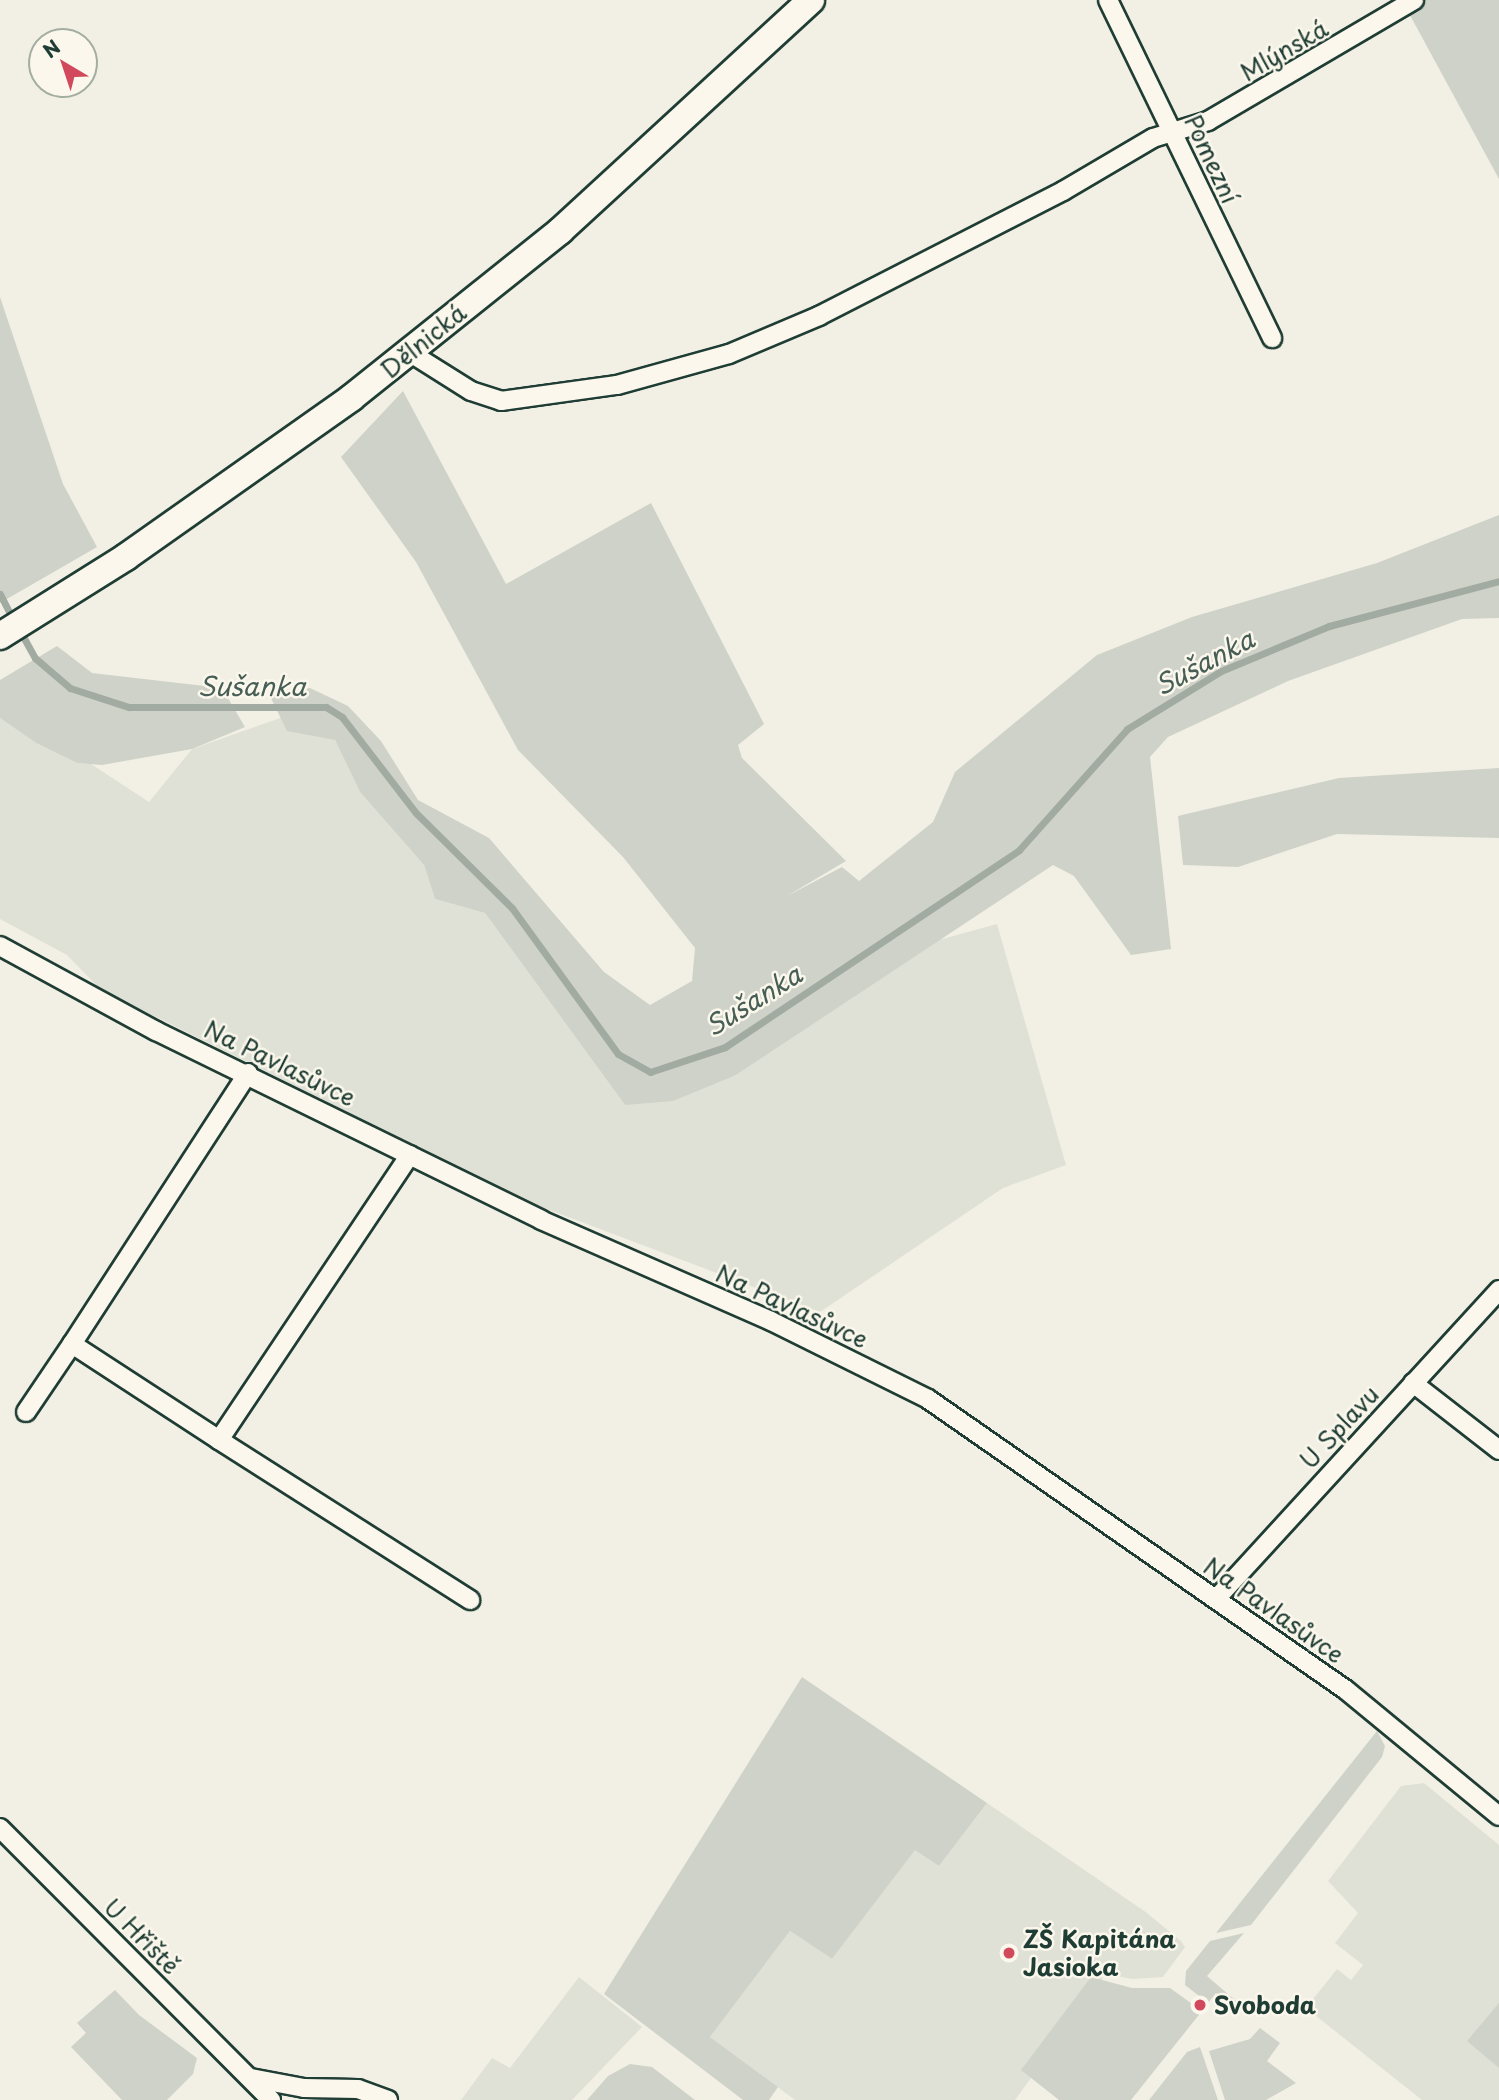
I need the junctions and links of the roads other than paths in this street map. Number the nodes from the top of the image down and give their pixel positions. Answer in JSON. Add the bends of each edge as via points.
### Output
{"nodes":[{"id":1,"x":811,"y":0,"type":"edge"},
{"id":2,"x":1108,"y":0,"type":"edge"},
{"id":3,"x":1414,"y":0,"type":"edge"},
{"id":4,"x":1173,"y":131,"type":"junction"},
{"id":5,"x":1272,"y":338,"type":"dead end"},
{"id":6,"x":409,"y":352,"type":"junction"},
{"id":7,"x":0,"y":636,"type":"edge"},
{"id":8,"x":0,"y":946,"type":"edge"},
{"id":9,"x":248,"y":1073,"type":"junction"},
{"id":10,"x":410,"y":1155,"type":"junction"},
{"id":11,"x":1499,"y":1290,"type":"edge"},
{"id":12,"x":72,"y":1344,"type":"junction"},
{"id":13,"x":1413,"y":1383,"type":"junction"},
{"id":14,"x":26,"y":1412,"type":"dead end"},
{"id":15,"x":219,"y":1440,"type":"junction"},
{"id":16,"x":1499,"y":1450,"type":"edge"},
{"id":17,"x":470,"y":1600,"type":"dead end"},
{"id":18,"x":1216,"y":1600,"type":"junction"},
{"id":19,"x":1499,"y":1816,"type":"edge"},
{"id":20,"x":0,"y":1828,"type":"edge"},
{"id":21,"x":251,"y":2078,"type":"junction"},
{"id":22,"x":271,"y":2100,"type":"edge"},
{"id":23,"x":388,"y":2100,"type":"edge"}],
"edges":[{"from":1,"to":6,"type":"main road","name":"Dělnická","via":[[560,231]]},
{"from":2,"to":4,"type":"street","name":"Pomezní"},
{"from":3,"to":4,"type":"street","name":"Mlýnská","via":[[1290,77],[1208,121]]},
{"from":4,"to":5,"type":"street","name":"Pomezní"},
{"from":4,"to":6,"type":"street","name":"Mlýnská","via":[[819,316],[693,364],[617,385],[501,401],[471,391]]},
{"from":6,"to":7,"type":"main road","name":"Dělnická","via":[[352,398],[99,574]]},
{"from":8,"to":9,"type":"street","name":"Na Pavlasůvce","via":[[156,1031]]},
{"from":9,"to":10,"type":"street","name":"Na Pavlasůvce"},
{"from":9,"to":12,"type":"street"},
{"from":10,"to":15,"type":"street"},
{"from":10,"to":18,"type":"street","name":"Na Pavlasůvce","via":[[541,1220],[771,1321],[928,1399]]},
{"from":11,"to":13,"type":"street","name":"U Splavu"},
{"from":12,"to":14,"type":"street"},
{"from":12,"to":15,"type":"street"},
{"from":13,"to":16,"type":"street"},
{"from":13,"to":18,"type":"street","name":"U Splavu"},
{"from":15,"to":17,"type":"street"},
{"from":18,"to":19,"type":"street","name":"Na Pavlasůvce","via":[[1346,1690]]},
{"from":20,"to":21,"type":"street","name":"U Hřiště"},
{"from":21,"to":22,"type":"street","name":"U Hřiště"},
{"from":21,"to":23,"type":"street","via":[[304,2088],[358,2089]]}]}
